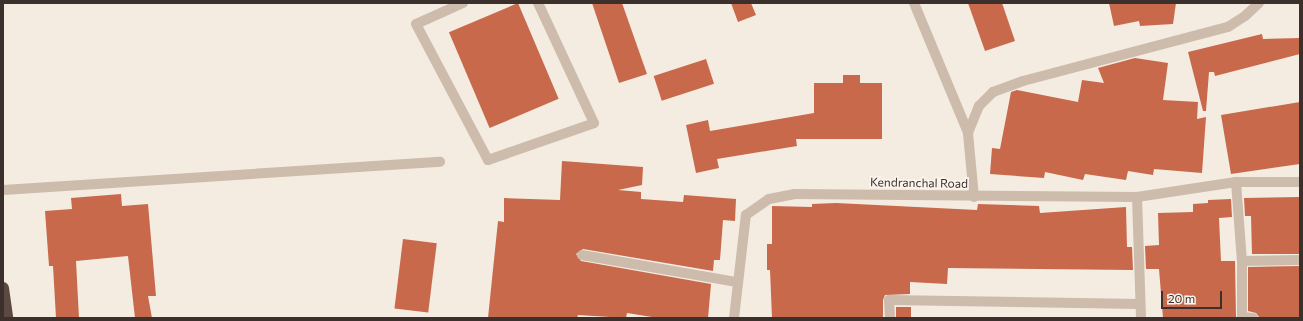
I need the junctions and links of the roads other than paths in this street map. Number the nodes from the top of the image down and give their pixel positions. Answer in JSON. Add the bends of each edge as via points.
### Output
{"nodes":[{"id":1,"x":463,"y":3,"type":"edge"},
{"id":2,"x":538,"y":3,"type":"edge"},
{"id":3,"x":914,"y":3,"type":"edge"},
{"id":4,"x":1259,"y":3,"type":"edge"},
{"id":5,"x":968,"y":133,"type":"junction"},
{"id":6,"x":440,"y":162,"type":"dead end"},
{"id":7,"x":1236,"y":182,"type":"junction"},
{"id":8,"x":1300,"y":182,"type":"edge"},
{"id":9,"x":3,"y":190,"type":"edge"},
{"id":10,"x":974,"y":197,"type":"junction"},
{"id":11,"x":1137,"y":198,"type":"junction"},
{"id":12,"x":582,"y":255,"type":"dead end"},
{"id":13,"x":1300,"y":260,"type":"edge"},
{"id":14,"x":1242,"y":261,"type":"junction"},
{"id":15,"x":736,"y":282,"type":"junction"},
{"id":16,"x":3,"y":288,"type":"edge"},
{"id":17,"x":1140,"y":304,"type":"junction"},
{"id":18,"x":7,"y":318,"type":"edge"},
{"id":19,"x":734,"y":318,"type":"edge"},
{"id":20,"x":890,"y":318,"type":"edge"},
{"id":21,"x":1141,"y":318,"type":"edge"},
{"id":22,"x":1242,"y":318,"type":"edge"},
{"id":23,"x":1254,"y":318,"type":"edge"}],
"edges":[{"from":1,"to":2,"type":"street","via":[[416,24],[488,160],[594,123]]},
{"from":3,"to":5,"type":"street"},
{"from":4,"to":5,"type":"street","name":"Kendranchal Road","via":[[1228,27],[1023,81],[993,92],[979,106]]},
{"from":5,"to":10,"type":"street","name":"Kendranchal Road"},
{"from":6,"to":9,"type":"street"},
{"from":7,"to":8,"type":"street"},
{"from":7,"to":11,"type":"street"},
{"from":7,"to":14,"type":"street"},
{"from":10,"to":11,"type":"street"},
{"from":10,"to":15,"type":"street","name":"Kendranchal Road","via":[[794,194],[769,199],[746,215]]},
{"from":11,"to":17,"type":"street"},
{"from":12,"to":15,"type":"street"},
{"from":13,"to":14,"type":"street"},
{"from":14,"to":22,"type":"street"},
{"from":15,"to":19,"type":"street","name":"Kendranchal Road"},
{"from":16,"to":18,"type":"highway"},
{"from":17,"to":20,"type":"street","via":[[889,300]]},
{"from":17,"to":21,"type":"street"},
{"from":22,"to":23,"type":"street"}]}
